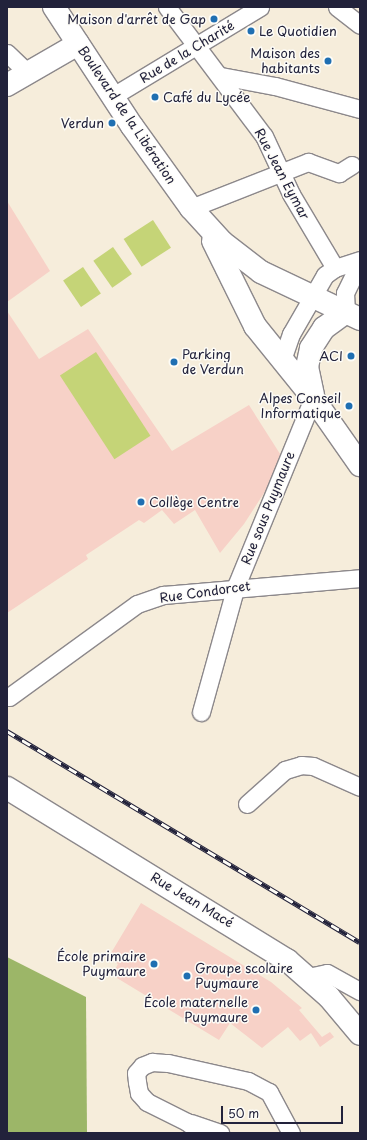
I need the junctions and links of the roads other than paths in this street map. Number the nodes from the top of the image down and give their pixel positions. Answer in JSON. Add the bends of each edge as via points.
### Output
{"nodes":[{"id":1,"x":54,"y":7,"type":"edge"},
{"id":2,"x":167,"y":7,"type":"edge"},
{"id":3,"x":260,"y":7,"type":"edge"},
{"id":4,"x":337,"y":7,"type":"edge"},
{"id":5,"x":360,"y":25,"type":"edge"},
{"id":6,"x":78,"y":44,"type":"junction"},
{"id":7,"x":197,"y":46,"type":"junction"},
{"id":8,"x":7,"y":53,"type":"edge"},
{"id":9,"x":28,"y":73,"type":"junction"},
{"id":10,"x":221,"y":76,"type":"junction"},
{"id":11,"x":7,"y":85,"type":"edge"},
{"id":12,"x":113,"y":96,"type":"junction"},
{"id":13,"x":360,"y":109,"type":"edge"},
{"id":14,"x":352,"y":165,"type":"dead end"},
{"id":15,"x":281,"y":173,"type":"junction"},
{"id":16,"x":196,"y":214,"type":"junction"},
{"id":17,"x":360,"y":261,"type":"edge"},
{"id":18,"x":334,"y":268,"type":"junction"},
{"id":19,"x":311,"y":296,"type":"junction"},
{"id":20,"x":353,"y":316,"type":"edge"},
{"id":21,"x":282,"y":360,"type":"junction"},
{"id":22,"x":313,"y":398,"type":"junction"},
{"id":23,"x":360,"y":465,"type":"edge"},
{"id":24,"x":360,"y":578,"type":"edge"},
{"id":25,"x":236,"y":586,"type":"junction"},
{"id":26,"x":9,"y":697,"type":"dead end"},
{"id":27,"x":201,"y":712,"type":"dead end"},
{"id":28,"x":360,"y":787,"type":"edge"},
{"id":29,"x":7,"y":788,"type":"edge"},
{"id":30,"x":247,"y":804,"type":"dead end"},
{"id":31,"x":308,"y":977,"type":"junction"},
{"id":32,"x":360,"y":991,"type":"edge"},
{"id":33,"x":360,"y":1034,"type":"edge"},
{"id":34,"x":187,"y":1122,"type":"junction"},
{"id":35,"x":201,"y":1133,"type":"edge"},
{"id":36,"x":220,"y":1133,"type":"edge"},
{"id":37,"x":291,"y":1133,"type":"edge"}],
"edges":[{"from":1,"to":6,"type":"main road","name":"Boulevard de la Libération"},
{"from":2,"to":7,"type":"street","name":"Rue Jean Eymar"},
{"from":3,"to":7,"type":"street","name":"Rue de la Charité"},
{"from":4,"to":5,"type":"street"},
{"from":6,"to":9,"type":"main road"},
{"from":6,"to":12,"type":"main road","name":"Boulevard de la Libération"},
{"from":7,"to":10,"type":"street","name":"Rue Jean Eymar"},
{"from":7,"to":12,"type":"street","name":"Rue de la Charité"},
{"from":8,"to":9,"type":"street"},
{"from":9,"to":11,"type":"main road"},
{"from":10,"to":13,"type":"street","via":[[275,86]]},
{"from":10,"to":15,"type":"street","name":"Rue Jean Eymar","via":[[264,136]]},
{"from":12,"to":16,"type":"main road","name":"Boulevard de la Libération"},
{"from":14,"to":15,"type":"street","via":[[339,173],[308,162]]},
{"from":15,"to":16,"type":"street"},
{"from":15,"to":18,"type":"street","name":"Rue Jean Eymar"},
{"from":16,"to":19,"type":"main road","via":[[242,260]]},
{"from":16,"to":21,"type":"main road","via":[[255,326]]},
{"from":17,"to":18,"type":"street"},
{"from":17,"to":20,"type":"street","via":[[345,293]]},
{"from":18,"to":19,"type":"street"},
{"from":19,"to":20,"type":"main road"},
{"from":19,"to":21,"type":"street"},
{"from":20,"to":22,"type":"main road","via":[[324,328],[311,348],[307,368]]},
{"from":21,"to":22,"type":"main road"},
{"from":22,"to":23,"type":"main road"},
{"from":22,"to":25,"type":"street","name":"Rue sous Puymaure"},
{"from":24,"to":25,"type":"street","name":"Rue Condorcet"},
{"from":25,"to":26,"type":"street","name":"Rue Condorcet","via":[[163,595],[137,604]]},
{"from":25,"to":27,"type":"street","name":"Rue sous Puymaure"},
{"from":28,"to":30,"type":"street","via":[[313,766],[300,765],[284,770]]},
{"from":29,"to":31,"type":"main road","name":"Rue Jean Macé","via":[[240,929]]},
{"from":31,"to":32,"type":"street","via":[[327,973]]},
{"from":31,"to":33,"type":"main road","name":"Rue Jean Macé"},
{"from":34,"to":35,"type":"street"},
{"from":34,"to":36,"type":"street"},
{"from":34,"to":37,"type":"street","via":[[147,1102],[139,1093],[136,1073],[142,1066],[152,1062],[168,1063],[248,1081],[269,1092]]}]}
